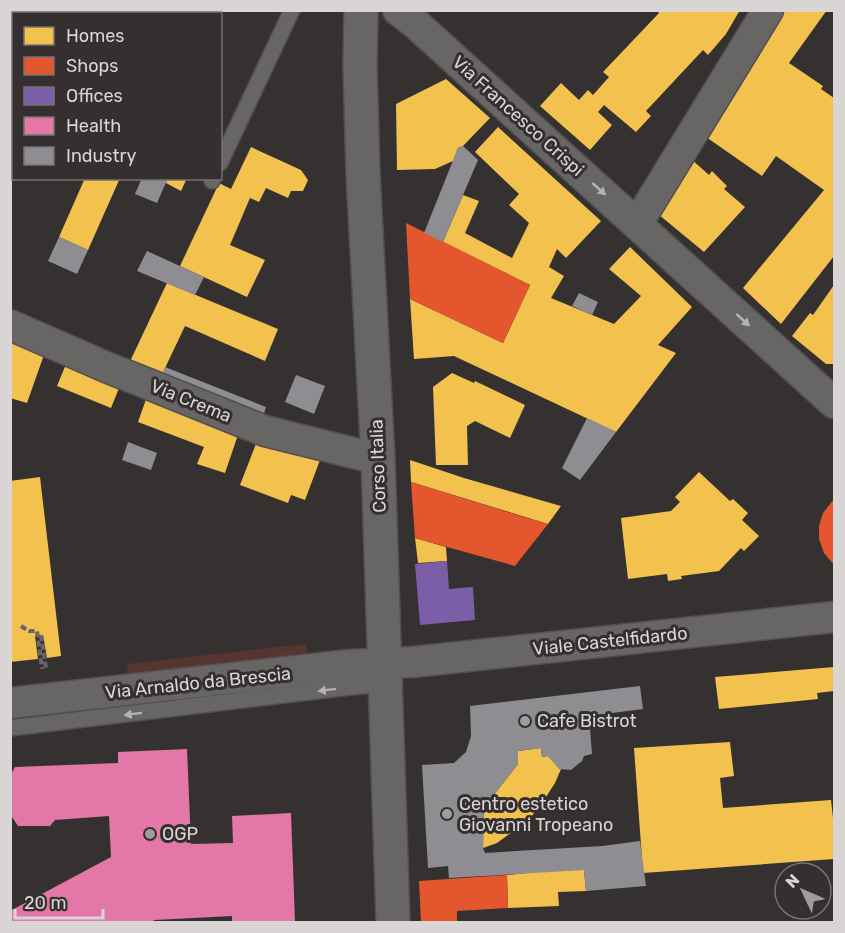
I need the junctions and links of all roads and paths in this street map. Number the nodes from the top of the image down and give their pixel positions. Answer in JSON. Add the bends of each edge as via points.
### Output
{"nodes":[{"id":1,"x":292,"y":10,"type":"edge"},
{"id":2,"x":361,"y":10,"type":"edge"},
{"id":3,"x":398,"y":10,"type":"edge"},
{"id":4,"x":768,"y":10,"type":"edge"},
{"id":5,"x":222,"y":159,"type":"edge"},
{"id":6,"x":637,"y":224,"type":"junction"},
{"id":7,"x":10,"y":325,"type":"edge"},
{"id":8,"x":833,"y":399,"type":"edge"},
{"id":9,"x":378,"y":459,"type":"junction"},
{"id":10,"x":834,"y":617,"type":"edge"},
{"id":11,"x":21,"y":626,"type":"dead end"},
{"id":12,"x":41,"y":635,"type":"dead end"},
{"id":13,"x":385,"y":674,"type":"junction"},
{"id":14,"x":10,"y":703,"type":"edge"},
{"id":15,"x":10,"y":729,"type":"edge"},
{"id":16,"x":393,"y":922,"type":"edge"}],
"edges":[{"from":1,"to":5,"type":"lane"},
{"from":2,"to":9,"type":"street","name":"Corso Italia","via":[[363,173]]},
{"from":3,"to":6,"type":"street","name":"Via Francesco Crispi","one_way":true},
{"from":4,"to":6,"type":"street"},
{"from":6,"to":8,"type":"street","name":"Via Francesco Crispi","one_way":true},
{"from":7,"to":9,"type":"street","name":"Via Crema","via":[[265,431]]},
{"from":9,"to":13,"type":"street","name":"Corso Italia"},
{"from":10,"to":13,"type":"street","name":"Viale Castelfidardo"},
{"from":11,"to":12,"type":"path","via":[[29,632],[37,631],[44,668]]},
{"from":13,"to":14,"type":"street","name":"Via Arnaldo da Brescia","via":[[349,665]]},
{"from":13,"to":15,"type":"lane","one_way":true,"via":[[350,687]]},
{"from":13,"to":16,"type":"street","name":"Corso Italia"}]}
